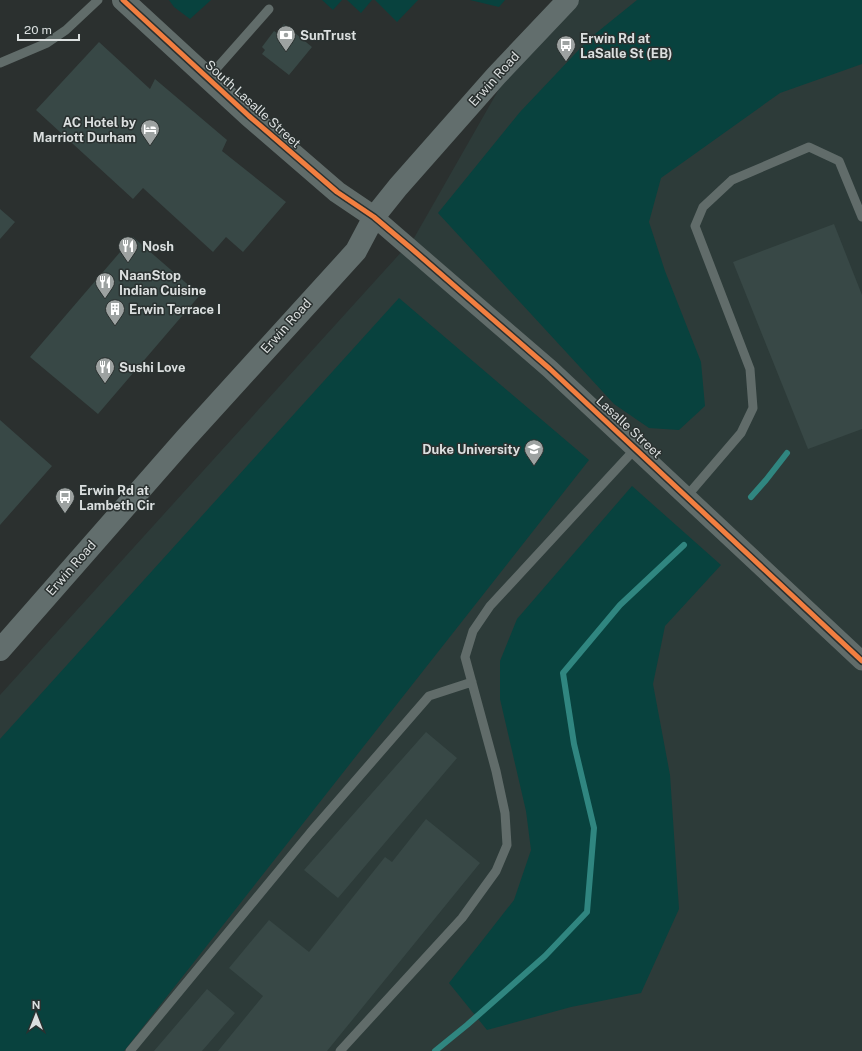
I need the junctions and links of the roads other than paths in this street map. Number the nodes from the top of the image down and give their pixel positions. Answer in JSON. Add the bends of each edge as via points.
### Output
{"nodes":[{"id":1,"x":98,"y":0,"type":"edge"},
{"id":2,"x":123,"y":0,"type":"edge"},
{"id":3,"x":568,"y":0,"type":"edge"},
{"id":4,"x":269,"y":9,"type":"dead end"},
{"id":5,"x":0,"y":63,"type":"edge"},
{"id":6,"x":208,"y":78,"type":"junction"},
{"id":7,"x":374,"y":217,"type":"junction"},
{"id":8,"x":862,"y":217,"type":"edge"},
{"id":9,"x":636,"y":448,"type":"junction"},
{"id":10,"x":687,"y":496,"type":"junction"},
{"id":11,"x":0,"y":650,"type":"edge"},
{"id":12,"x":862,"y":660,"type":"edge"},
{"id":13,"x":472,"y":682,"type":"junction"},
{"id":14,"x":130,"y":1051,"type":"edge"},
{"id":15,"x":340,"y":1051,"type":"edge"}],
"edges":[{"from":1,"to":5,"type":"lane","via":[[66,30],[47,43]]},
{"from":2,"to":6,"type":"street","name":"South Lasalle Street"},
{"from":3,"to":7,"type":"main road","name":"Erwin Road","via":[[491,81]]},
{"from":4,"to":6,"type":"lane"},
{"from":6,"to":7,"type":"street","name":"South Lasalle Street","via":[[337,192]]},
{"from":7,"to":9,"type":"street","name":"Lasalle Street","via":[[544,364]]},
{"from":7,"to":11,"type":"main road","name":"Erwin Road","via":[[356,251],[195,427]]},
{"from":8,"to":10,"type":"lane","via":[[839,161],[809,147],[732,180],[703,207],[695,226],[750,369],[753,408],[741,433]]},
{"from":9,"to":10,"type":"street","name":"Lasalle Street"},
{"from":9,"to":13,"type":"lane","via":[[490,606],[473,631],[466,657]]},
{"from":10,"to":12,"type":"street","name":"Lasalle Street"},
{"from":13,"to":14,"type":"lane","via":[[429,696],[310,833]]},
{"from":13,"to":15,"type":"lane","via":[[496,771],[507,845],[496,871],[462,918]]}]}
